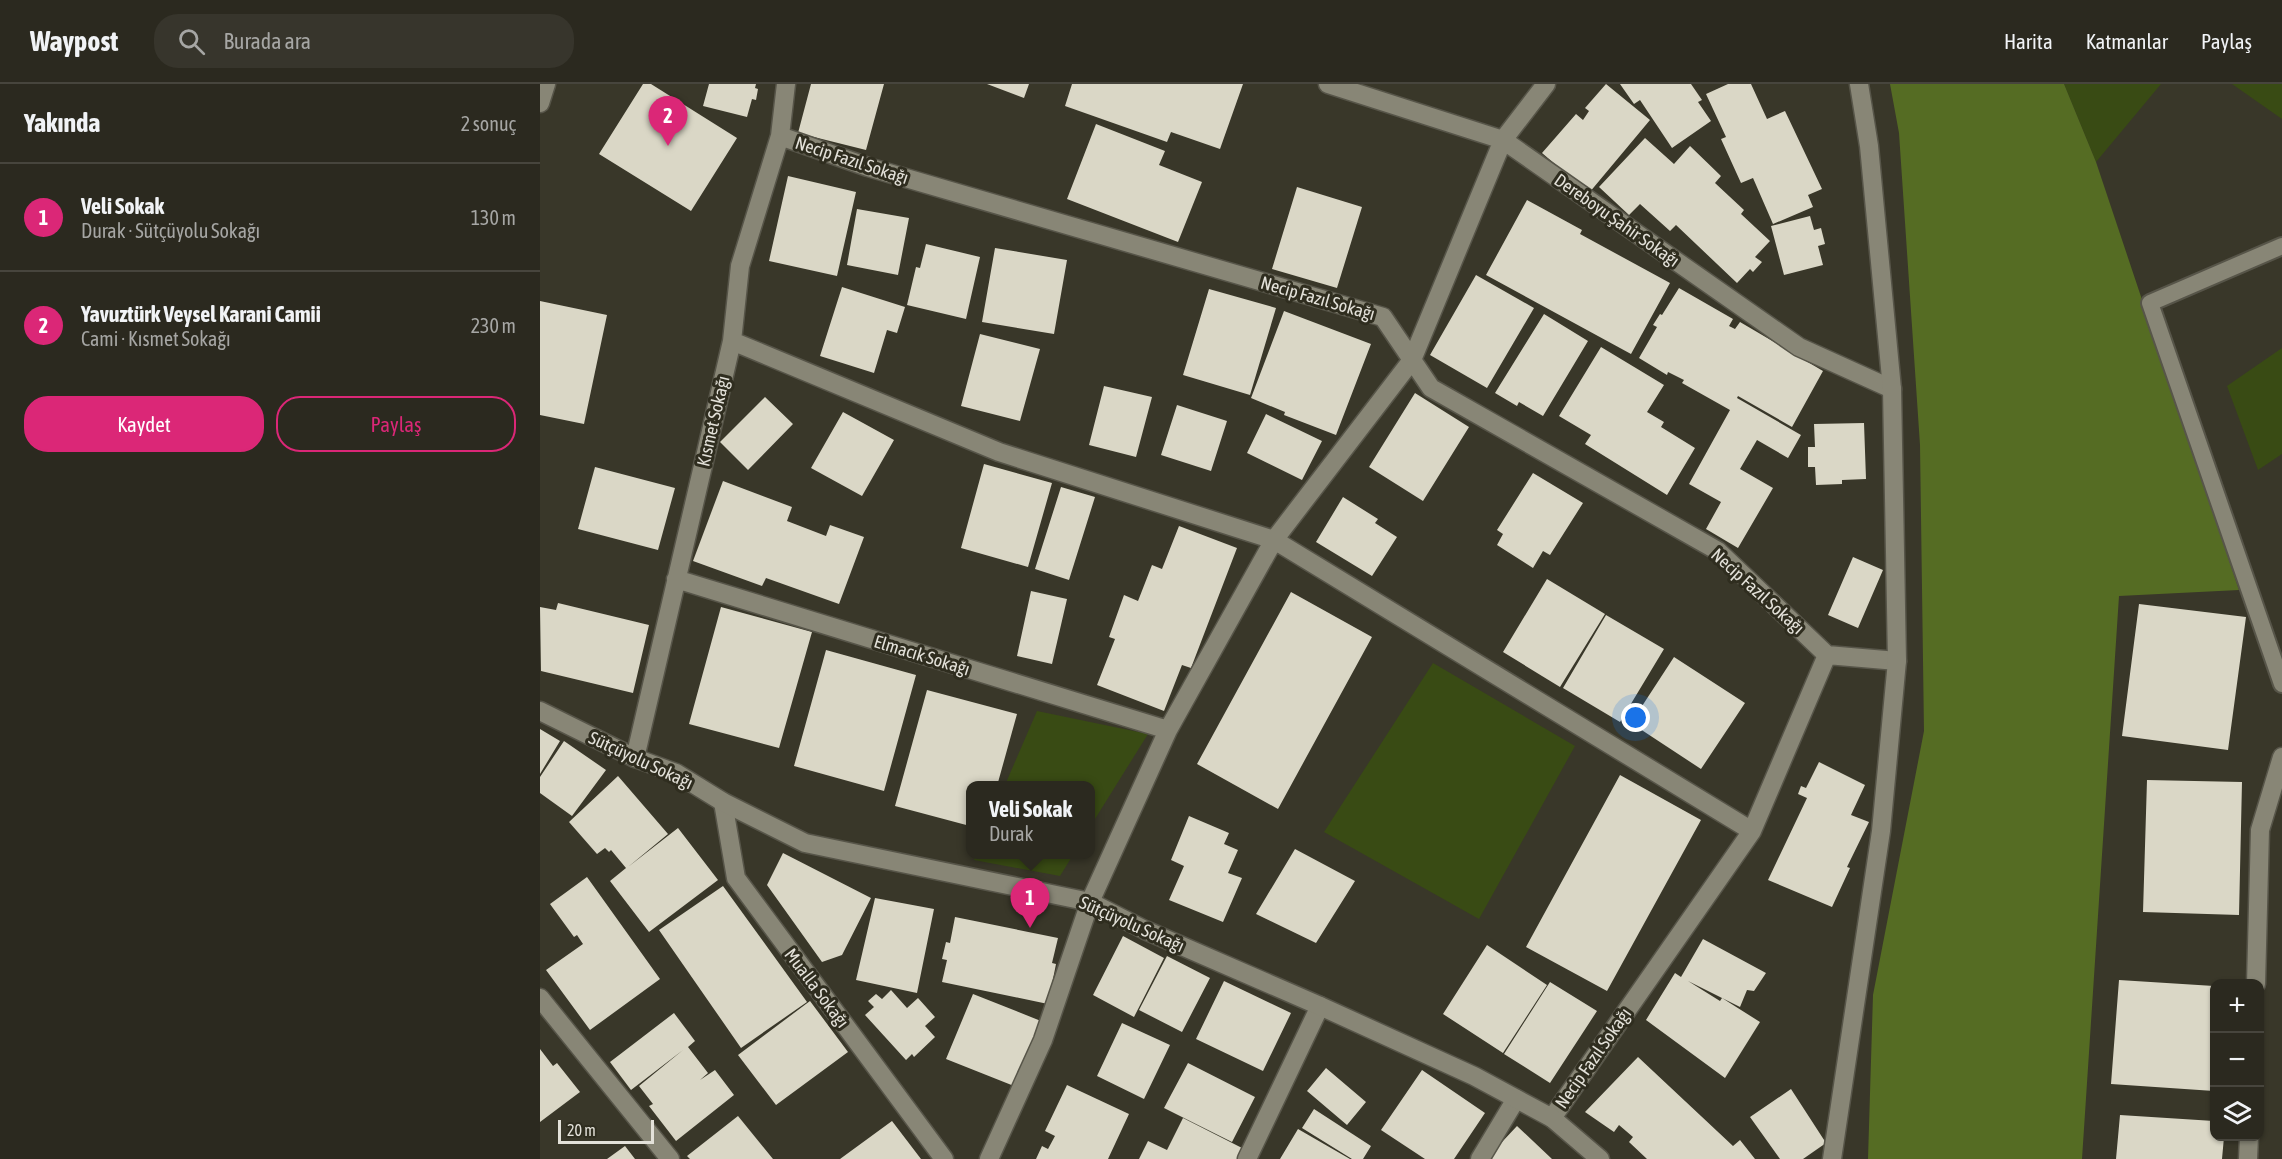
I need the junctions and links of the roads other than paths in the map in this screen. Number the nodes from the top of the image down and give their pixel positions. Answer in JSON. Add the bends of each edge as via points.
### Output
{"nodes":[{"id":1,"x":546,"y":84,"type":"edge"},
{"id":2,"x":786,"y":84,"type":"edge"},
{"id":3,"x":1328,"y":84,"type":"edge"},
{"id":4,"x":1546,"y":84,"type":"edge"},
{"id":5,"x":1859,"y":84,"type":"edge"},
{"id":6,"x":540,"y":103,"type":"edge"},
{"id":7,"x":780,"y":136,"type":"junction"},
{"id":8,"x":1503,"y":140,"type":"junction"},
{"id":9,"x":2282,"y":246,"type":"edge"},
{"id":10,"x":732,"y":341,"type":"junction"},
{"id":11,"x":1412,"y":360,"type":"junction"},
{"id":12,"x":1892,"y":389,"type":"junction"},
{"id":13,"x":1274,"y":540,"type":"junction"},
{"id":14,"x":676,"y":579,"type":"junction"},
{"id":15,"x":1827,"y":655,"type":"junction"},
{"id":16,"x":1897,"y":661,"type":"junction"},
{"id":17,"x":2282,"y":684,"type":"edge"},
{"id":18,"x":540,"y":711,"type":"edge"},
{"id":19,"x":1168,"y":730,"type":"junction"},
{"id":20,"x":2282,"y":757,"type":"edge"},
{"id":21,"x":635,"y":758,"type":"junction"},
{"id":22,"x":723,"y":802,"type":"junction"},
{"id":23,"x":1752,"y":831,"type":"junction"},
{"id":24,"x":1090,"y":902,"type":"junction"},
{"id":25,"x":2256,"y":979,"type":"edge"},
{"id":26,"x":540,"y":998,"type":"edge"},
{"id":27,"x":1320,"y":1006,"type":"junction"},
{"id":28,"x":1516,"y":1100,"type":"junction"},
{"id":29,"x":1552,"y":1118,"type":"junction"},
{"id":30,"x":2249,"y":1141,"type":"edge"},
{"id":31,"x":670,"y":1159,"type":"edge"},
{"id":32,"x":944,"y":1159,"type":"edge"},
{"id":33,"x":989,"y":1159,"type":"edge"},
{"id":34,"x":1247,"y":1159,"type":"edge"},
{"id":35,"x":1480,"y":1159,"type":"edge"},
{"id":36,"x":1600,"y":1159,"type":"edge"},
{"id":37,"x":1832,"y":1159,"type":"edge"},
{"id":38,"x":2248,"y":1159,"type":"edge"}],
"edges":[{"from":1,"to":6,"type":"street"},
{"from":2,"to":7,"type":"street","name":"Kısmet Sokağı"},
{"from":3,"to":8,"type":"street","name":"Dereboyu Şahir Sokağı"},
{"from":4,"to":8,"type":"street"},
{"from":5,"to":12,"type":"street","via":[[1869,146]]},
{"from":7,"to":10,"type":"street","name":"Kısmet Sokağı","via":[[740,266]]},
{"from":7,"to":11,"type":"street","name":"Necip Fazıl Sokağı","via":[[879,171],[1383,317]]},
{"from":8,"to":11,"type":"street"},
{"from":8,"to":12,"type":"street","name":"Dereboyu Şahir Sokağı","via":[[1799,347]]},
{"from":9,"to":17,"type":"lane","via":[[2150,303]]},
{"from":10,"to":13,"type":"street","via":[[999,452]]},
{"from":10,"to":14,"type":"street","name":"Kısmet Sokağı"},
{"from":11,"to":13,"type":"street"},
{"from":11,"to":15,"type":"street","name":"Necip Fazıl Sokağı","via":[[1431,388],[1718,551]]},
{"from":12,"to":16,"type":"street"},
{"from":13,"to":19,"type":"street"},
{"from":13,"to":23,"type":"street"},
{"from":14,"to":19,"type":"street","name":"Elmacık Sokağı"},
{"from":14,"to":21,"type":"street","name":"Kısmet Sokağı"},
{"from":15,"to":16,"type":"street"},
{"from":15,"to":23,"type":"street","name":"Necip Fazıl Sokağı"},
{"from":16,"to":37,"type":"street","via":[[1881,831]]},
{"from":18,"to":21,"type":"street","name":"Sütçüyolu Sokağı"},
{"from":19,"to":24,"type":"street"},
{"from":20,"to":25,"type":"street","via":[[2260,830]]},
{"from":21,"to":22,"type":"street","name":"Sütçüyolu Sokağı","via":[[676,773]]},
{"from":22,"to":24,"type":"street","name":"Sütçüyolu Sokağı","via":[[806,843]]},
{"from":22,"to":32,"type":"street","name":"Mualla Sokağı","via":[[736,878]]},
{"from":23,"to":29,"type":"street","name":"Necip Fazıl Sokağı"},
{"from":24,"to":27,"type":"street","name":"Sütçüyolu Sokağı"},
{"from":24,"to":33,"type":"street","via":[[1043,1040]]},
{"from":26,"to":31,"type":"street"},
{"from":27,"to":28,"type":"street","name":"Sütçüyolu Sokağı","via":[[1474,1076]]},
{"from":27,"to":34,"type":"street"},
{"from":28,"to":29,"type":"street","name":"Sütçüyolu Sokağı"},
{"from":28,"to":35,"type":"street"},
{"from":29,"to":36,"type":"street","name":"Sütçüyolu Sokağı"},
{"from":30,"to":38,"type":"street"}]}
